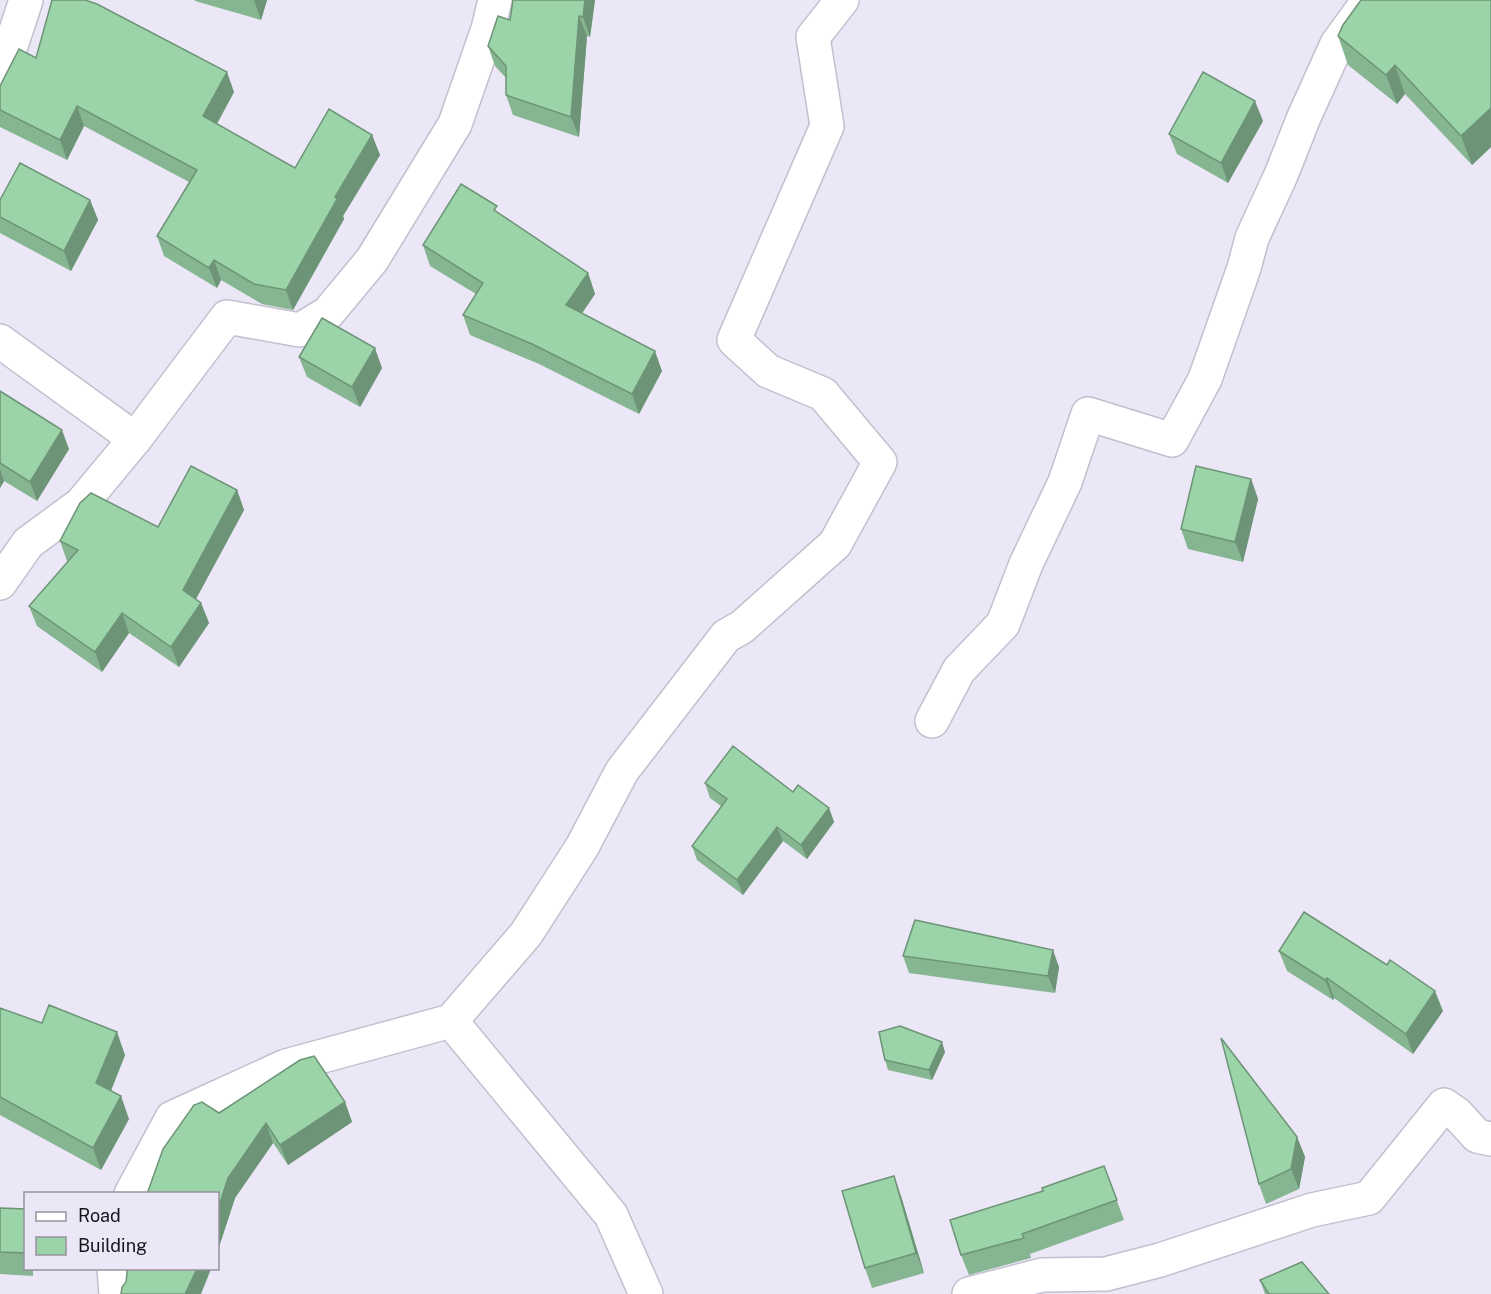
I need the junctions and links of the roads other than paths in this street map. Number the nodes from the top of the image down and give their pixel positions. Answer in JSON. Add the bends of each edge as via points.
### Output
{"nodes":[{"id":1,"x":26,"y":0,"type":"edge"},
{"id":2,"x":495,"y":0,"type":"edge"},
{"id":3,"x":842,"y":0,"type":"edge"},
{"id":4,"x":1369,"y":0,"type":"edge"},
{"id":5,"x":0,"y":79,"type":"edge"},
{"id":6,"x":0,"y":341,"type":"edge"},
{"id":7,"x":135,"y":438,"type":"junction"},
{"id":8,"x":0,"y":583,"type":"edge"},
{"id":9,"x":933,"y":721,"type":"dead end"},
{"id":10,"x":452,"y":1022,"type":"junction"},
{"id":11,"x":1491,"y":1139,"type":"edge"},
{"id":12,"x":132,"y":1192,"type":"edge"},
{"id":13,"x":114,"y":1270,"type":"edge"},
{"id":14,"x":116,"y":1294,"type":"edge"},
{"id":15,"x":646,"y":1294,"type":"edge"},
{"id":16,"x":969,"y":1294,"type":"edge"}],
"edges":[{"from":1,"to":5,"type":"street"},
{"from":2,"to":7,"type":"street","via":[[455,124],[372,260],[328,313],[300,330],[227,317]]},
{"from":3,"to":10,"type":"street","via":[[813,37],[827,126],[735,340],[768,371],[823,394],[880,462],[835,544],[742,627],[726,636],[622,771],[582,847],[526,934]]},
{"from":4,"to":9,"type":"street","via":[[1337,44],[1304,117],[1252,238],[1205,379],[1172,440],[1088,414],[1065,482],[1003,624],[959,670]]},
{"from":6,"to":7,"type":"street"},
{"from":7,"to":8,"type":"street","via":[[81,504],[28,543]]},
{"from":10,"to":12,"type":"street","via":[[286,1066],[172,1118]]},
{"from":10,"to":15,"type":"street","via":[[611,1215]]},
{"from":11,"to":16,"type":"street","via":[[1477,1136],[1458,1114],[1444,1105],[1369,1198],[1312,1210],[1106,1275],[1042,1275]]},
{"from":13,"to":14,"type":"street"}]}
